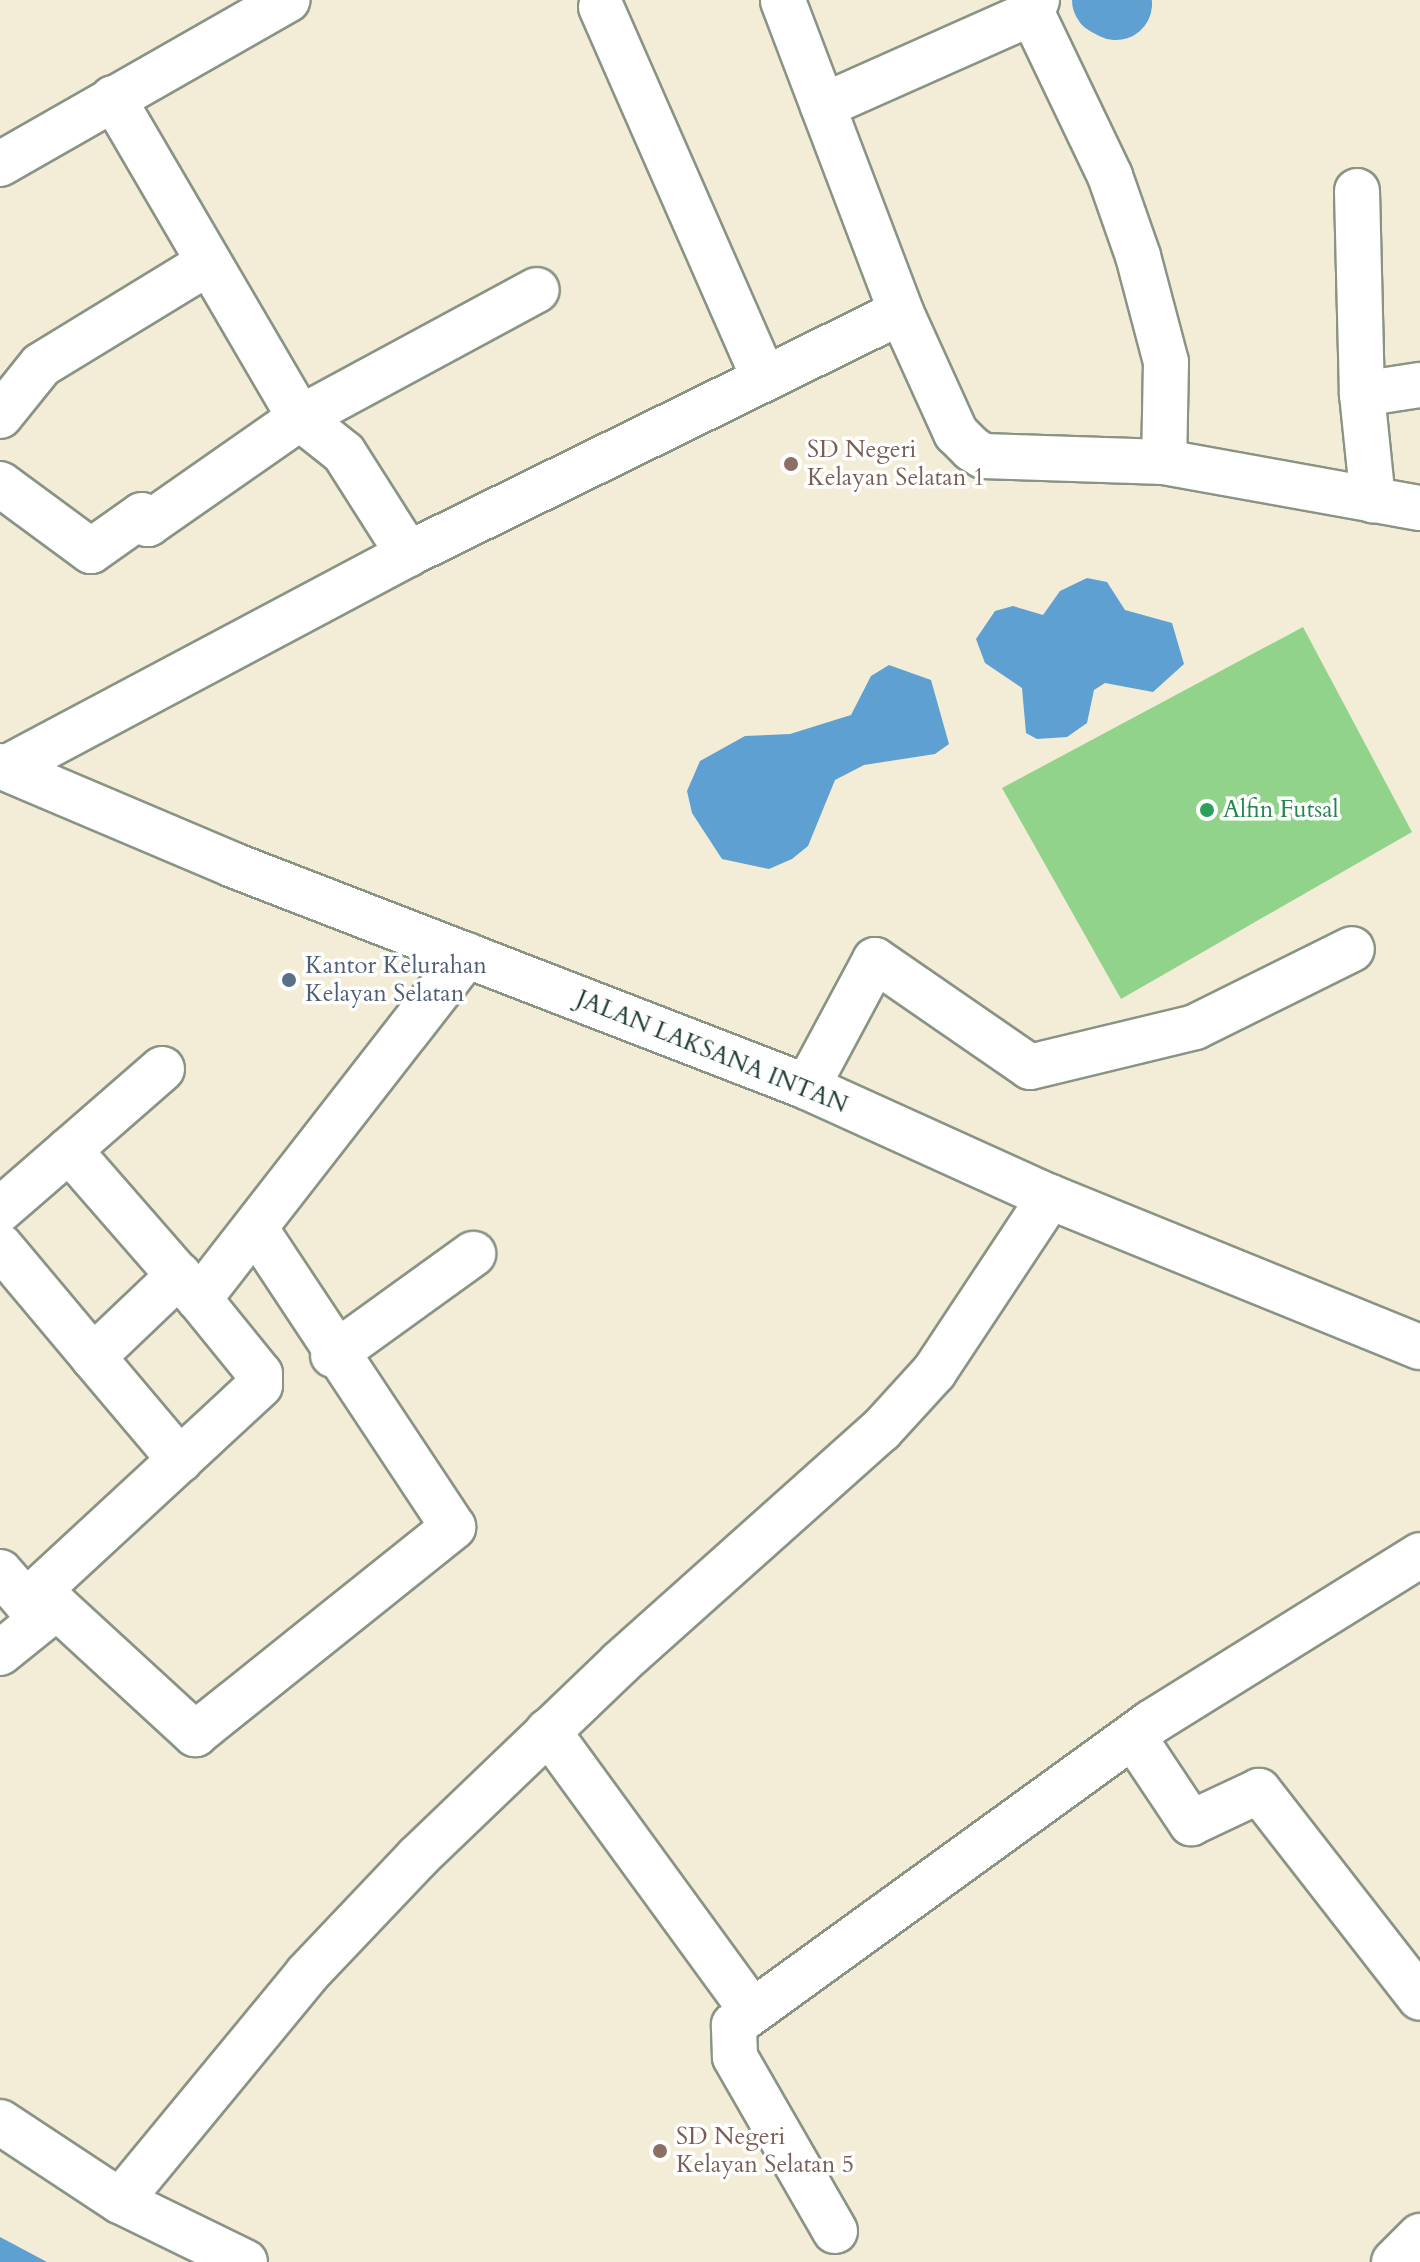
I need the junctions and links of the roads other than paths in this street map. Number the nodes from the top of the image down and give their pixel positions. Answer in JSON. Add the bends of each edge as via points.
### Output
{"nodes":[{"id":1,"x":287,"y":0,"type":"edge"},
{"id":2,"x":783,"y":1,"type":"edge"},
{"id":3,"x":1035,"y":5,"type":"edge"},
{"id":4,"x":601,"y":7,"type":"dead end"},
{"id":5,"x":113,"y":98,"type":"junction"},
{"id":6,"x":823,"y":106,"type":"junction"},
{"id":7,"x":0,"y":164,"type":"edge"},
{"id":8,"x":1357,"y":191,"type":"dead end"},
{"id":9,"x":208,"y":263,"type":"junction"},
{"id":10,"x":537,"y":290,"type":"dead end"},
{"id":11,"x":901,"y":312,"type":"junction"},
{"id":12,"x":764,"y":378,"type":"junction"},
{"id":13,"x":1420,"y":385,"type":"edge"},
{"id":14,"x":1362,"y":394,"type":"junction"},
{"id":15,"x":0,"y":416,"type":"edge"},
{"id":16,"x":300,"y":418,"type":"junction"},
{"id":17,"x":1164,"y":462,"type":"junction"},
{"id":18,"x":0,"y":484,"type":"edge"},
{"id":19,"x":1373,"y":500,"type":"junction"},
{"id":20,"x":1420,"y":508,"type":"edge"},
{"id":21,"x":408,"y":554,"type":"junction"},
{"id":22,"x":3,"y":767,"type":"edge"},
{"id":23,"x":1352,"y":949,"type":"dead end"},
{"id":24,"x":467,"y":955,"type":"junction"},
{"id":25,"x":162,"y":1069,"type":"dead end"},
{"id":26,"x":807,"y":1087,"type":"junction"},
{"id":27,"x":69,"y":1150,"type":"junction"},
{"id":28,"x":1050,"y":1197,"type":"junction"},
{"id":29,"x":0,"y":1210,"type":"edge"},
{"id":30,"x":256,"y":1229,"type":"junction"},
{"id":31,"x":0,"y":1246,"type":"edge"},
{"id":32,"x":473,"y":1254,"type":"dead end"},
{"id":33,"x":189,"y":1287,"type":"junction"},
{"id":34,"x":1420,"y":1347,"type":"edge"},
{"id":35,"x":333,"y":1355,"type":"junction"},
{"id":36,"x":93,"y":1357,"type":"junction"},
{"id":37,"x":180,"y":1460,"type":"junction"},
{"id":38,"x":1420,"y":1555,"type":"edge"},
{"id":39,"x":0,"y":1572,"type":"edge"},
{"id":40,"x":0,"y":1585,"type":"edge"},
{"id":41,"x":36,"y":1622,"type":"junction"},
{"id":42,"x":0,"y":1653,"type":"edge"},
{"id":43,"x":548,"y":1731,"type":"junction"},
{"id":44,"x":1133,"y":1736,"type":"junction"},
{"id":45,"x":1420,"y":1998,"type":"edge"},
{"id":46,"x":751,"y":2009,"type":"junction"},
{"id":47,"x":0,"y":2122,"type":"edge"},
{"id":48,"x":120,"y":2201,"type":"junction"},
{"id":49,"x":835,"y":2231,"type":"dead end"},
{"id":50,"x":1420,"y":2236,"type":"edge"},
{"id":51,"x":245,"y":2262,"type":"edge"},
{"id":52,"x":1394,"y":2262,"type":"edge"}],
"edges":[{"from":1,"to":5,"type":"street"},
{"from":2,"to":6,"type":"street"},
{"from":3,"to":6,"type":"street"},
{"from":3,"to":17,"type":"street","via":[[1110,176],[1138,256],[1166,362]]},
{"from":4,"to":12,"type":"street"},
{"from":5,"to":7,"type":"street"},
{"from":5,"to":9,"type":"street"},
{"from":6,"to":11,"type":"street"},
{"from":8,"to":14,"type":"street"},
{"from":9,"to":15,"type":"street","via":[[41,365]]},
{"from":9,"to":16,"type":"street"},
{"from":10,"to":16,"type":"street"},
{"from":11,"to":12,"type":"street"},
{"from":11,"to":17,"type":"street","via":[[956,433],[983,456]]},
{"from":12,"to":21,"type":"street"},
{"from":13,"to":14,"type":"street"},
{"from":14,"to":19,"type":"street"},
{"from":16,"to":18,"type":"street","via":[[148,524],[142,515],[91,551]]},
{"from":16,"to":21,"type":"street","via":[[344,453]]},
{"from":17,"to":19,"type":"street"},
{"from":19,"to":20,"type":"street"},
{"from":21,"to":22,"type":"street"},
{"from":22,"to":24,"type":"street","name":"JALAN LAKSANA INTAN"},
{"from":23,"to":26,"type":"street","via":[[1195,1027],[1030,1067],[875,960]]},
{"from":24,"to":26,"type":"street","name":"JALAN LAKSANA INTAN"},
{"from":24,"to":30,"type":"street"},
{"from":25,"to":27,"type":"street"},
{"from":26,"to":28,"type":"street","name":"JALAN LAKSANA INTAN"},
{"from":27,"to":29,"type":"street"},
{"from":27,"to":33,"type":"street"},
{"from":28,"to":34,"type":"street","name":"JALAN LAKSANA INTAN"},
{"from":28,"to":43,"type":"street","via":[[934,1372],[881,1430]]},
{"from":30,"to":33,"type":"street"},
{"from":30,"to":35,"type":"street"},
{"from":31,"to":36,"type":"street"},
{"from":32,"to":35,"type":"street"},
{"from":33,"to":36,"type":"street"},
{"from":33,"to":37,"type":"street","via":[[262,1380]]},
{"from":35,"to":41,"type":"street","via":[[453,1527],[195,1734],[57,1607]]},
{"from":36,"to":37,"type":"street"},
{"from":37,"to":39,"type":"street","via":[[26,1602]]},
{"from":38,"to":44,"type":"street"},
{"from":40,"to":41,"type":"street"},
{"from":41,"to":42,"type":"street"},
{"from":43,"to":46,"type":"street"},
{"from":43,"to":48,"type":"street","via":[[307,1974]]},
{"from":44,"to":45,"type":"street","via":[[1191,1823],[1259,1791]]},
{"from":44,"to":46,"type":"street"},
{"from":46,"to":49,"type":"street","via":[[729,2036],[735,2057]]},
{"from":47,"to":48,"type":"street"},
{"from":48,"to":51,"type":"street"},
{"from":50,"to":52,"type":"street"}]}
